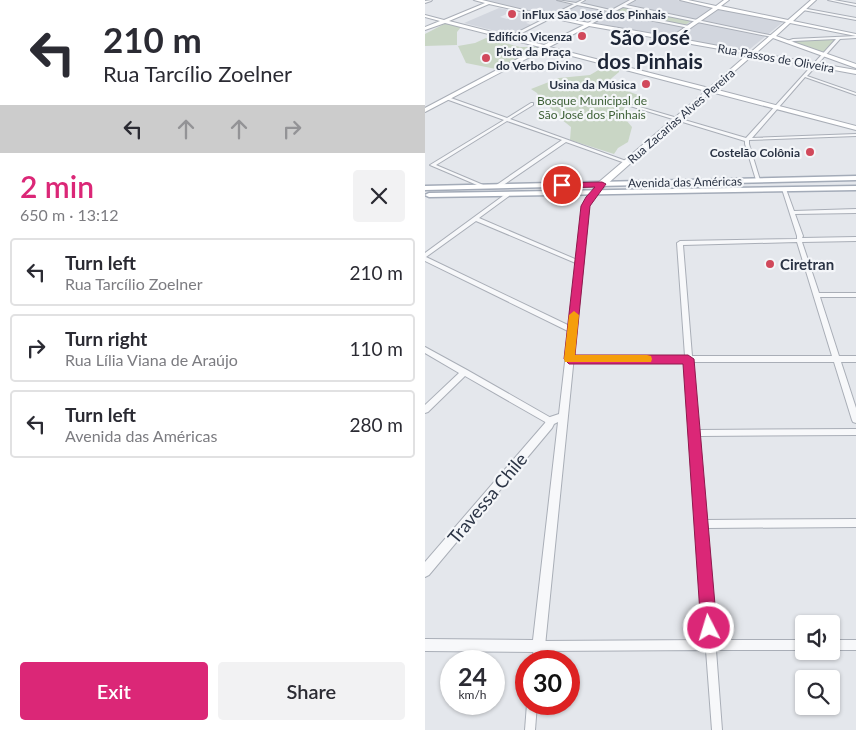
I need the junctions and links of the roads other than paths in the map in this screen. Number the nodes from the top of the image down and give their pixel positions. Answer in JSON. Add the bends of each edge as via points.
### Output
{"nodes":[{"id":1,"x":430,"y":0,"type":"edge"},
{"id":2,"x":476,"y":0,"type":"edge"},
{"id":3,"x":498,"y":0,"type":"edge"},
{"id":4,"x":559,"y":0,"type":"edge"},
{"id":5,"x":584,"y":0,"type":"edge"},
{"id":6,"x":633,"y":0,"type":"edge"},
{"id":7,"x":681,"y":0,"type":"edge"},
{"id":8,"x":727,"y":0,"type":"edge"},
{"id":9,"x":814,"y":0,"type":"edge"},
{"id":10,"x":829,"y":0,"type":"edge"},
{"id":11,"x":425,"y":2,"type":"edge"},
{"id":12,"x":489,"y":3,"type":"junction"},
{"id":13,"x":576,"y":4,"type":"junction"},
{"id":14,"x":856,"y":5,"type":"edge"},
{"id":15,"x":623,"y":6,"type":"junction"},
{"id":16,"x":717,"y":7,"type":"junction"},
{"id":17,"x":803,"y":9,"type":"junction"},
{"id":18,"x":613,"y":11,"type":"junction"},
{"id":19,"x":625,"y":14,"type":"dead end"},
{"id":20,"x":425,"y":16,"type":"edge"},
{"id":21,"x":549,"y":17,"type":"junction"},
{"id":22,"x":856,"y":19,"type":"edge"},
{"id":23,"x":445,"y":21,"type":"junction"},
{"id":24,"x":698,"y":21,"type":"junction"},
{"id":25,"x":789,"y":22,"type":"junction"},
{"id":26,"x":588,"y":24,"type":"junction"},
{"id":27,"x":689,"y":27,"type":"junction"},
{"id":28,"x":425,"y":29,"type":"edge"},
{"id":29,"x":772,"y":36,"type":"junction"},
{"id":30,"x":856,"y":36,"type":"edge"},
{"id":31,"x":509,"y":38,"type":"junction"},
{"id":32,"x":839,"y":38,"type":"junction"},
{"id":33,"x":672,"y":39,"type":"junction"},
{"id":34,"x":788,"y":42,"type":"junction"},
{"id":35,"x":543,"y":47,"type":"junction"},
{"id":36,"x":752,"y":54,"type":"junction"},
{"id":37,"x":824,"y":55,"type":"junction"},
{"id":38,"x":815,"y":65,"type":"junction"},
{"id":39,"x":856,"y":66,"type":"edge"},
{"id":40,"x":856,"y":72,"type":"edge"},
{"id":41,"x":805,"y":76,"type":"junction"},
{"id":42,"x":710,"y":90,"type":"junction"},
{"id":43,"x":856,"y":94,"type":"edge"},
{"id":44,"x":447,"y":98,"type":"junction"},
{"id":45,"x":532,"y":104,"type":"dead end"},
{"id":46,"x":632,"y":106,"type":"dead end"},
{"id":47,"x":777,"y":108,"type":"junction"},
{"id":48,"x":425,"y":110,"type":"edge"},
{"id":49,"x":507,"y":119,"type":"junction"},
{"id":50,"x":676,"y":119,"type":"junction"},
{"id":51,"x":856,"y":128,"type":"edge"},
{"id":52,"x":856,"y":135,"type":"edge"},
{"id":53,"x":748,"y":139,"type":"junction"},
{"id":54,"x":565,"y":140,"type":"junction"},
{"id":55,"x":627,"y":162,"type":"junction"},
{"id":56,"x":856,"y":178,"type":"edge"},
{"id":57,"x":758,"y":180,"type":"junction"},
{"id":58,"x":602,"y":184,"type":"junction"},
{"id":59,"x":486,"y":187,"type":"junction"},
{"id":60,"x":497,"y":187,"type":"junction"},
{"id":61,"x":425,"y":188,"type":"edge"},
{"id":62,"x":856,"y":188,"type":"edge"},
{"id":63,"x":784,"y":189,"type":"junction"},
{"id":64,"x":594,"y":193,"type":"junction"},
{"id":65,"x":425,"y":195,"type":"edge"},
{"id":66,"x":507,"y":195,"type":"junction"},
{"id":67,"x":856,"y":211,"type":"edge"},
{"id":68,"x":792,"y":213,"type":"junction"},
{"id":69,"x":476,"y":218,"type":"junction"},
{"id":70,"x":856,"y":239,"type":"edge"},
{"id":71,"x":799,"y":240,"type":"junction"},
{"id":72,"x":425,"y":257,"type":"edge"},
{"id":73,"x":580,"y":263,"type":"junction"},
{"id":74,"x":816,"y":295,"type":"junction"},
{"id":75,"x":856,"y":295,"type":"edge"},
{"id":76,"x":572,"y":330,"type":"junction"},
{"id":77,"x":425,"y":350,"type":"edge"},
{"id":78,"x":569,"y":359,"type":"junction"},
{"id":79,"x":688,"y":359,"type":"junction"},
{"id":80,"x":837,"y":359,"type":"junction"},
{"id":81,"x":856,"y":359,"type":"edge"},
{"id":82,"x":465,"y":372,"type":"junction"},
{"id":83,"x":564,"y":407,"type":"joint"},
{"id":84,"x":425,"y":410,"type":"edge"},
{"id":85,"x":856,"y":420,"type":"edge"},
{"id":86,"x":558,"y":426,"type":"junction"},
{"id":87,"x":856,"y":432,"type":"edge"},
{"id":88,"x":694,"y":433,"type":"junction"},
{"id":89,"x":856,"y":523,"type":"edge"},
{"id":90,"x":701,"y":524,"type":"junction"},
{"id":91,"x":425,"y":571,"type":"edge"},
{"id":92,"x":425,"y":645,"type":"edge"},
{"id":93,"x":711,"y":645,"type":"junction"},
{"id":94,"x":795,"y":645,"type":"edge"},
{"id":95,"x":840,"y":645,"type":"edge"},
{"id":96,"x":856,"y":645,"type":"edge"},
{"id":97,"x":539,"y":646,"type":"junction"},
{"id":98,"x":538,"y":650,"type":"edge"},
{"id":99,"x":531,"y":715,"type":"edge"},
{"id":100,"x":530,"y":730,"type":"edge"},
{"id":101,"x":717,"y":730,"type":"edge"}],
"edges":[{"from":1,"to":11,"type":"street"},
{"from":2,"to":12,"type":"main road","name":"Rua Passos de Oliveira"},
{"from":3,"to":12,"type":"main road"},
{"from":4,"to":13,"type":"street"},
{"from":5,"to":13,"type":"street"},
{"from":6,"to":15,"type":"street"},
{"from":7,"to":16,"type":"main road"},
{"from":8,"to":16,"type":"main road"},
{"from":9,"to":17,"type":"main road","name":"Rua Zacarias Alves Pereira"},
{"from":10,"to":14,"type":"street"},
{"from":12,"to":21,"type":"main road","name":"Rua Passos de Oliveira"},
{"from":12,"to":23,"type":"main road"},
{"from":13,"to":18,"type":"street"},
{"from":13,"to":21,"type":"street"},
{"from":15,"to":18,"type":"street"},
{"from":15,"to":24,"type":"street"},
{"from":16,"to":24,"type":"main road"},
{"from":16,"to":25,"type":"main road"},
{"from":17,"to":22,"type":"street"},
{"from":17,"to":25,"type":"main road","name":"Rua Zacarias Alves Pereira"},
{"from":18,"to":26,"type":"street"},
{"from":19,"to":27,"type":"street"},
{"from":20,"to":23,"type":"main road"},
{"from":21,"to":26,"type":"main road","name":"Rua Passos de Oliveira"},
{"from":21,"to":31,"type":"street"},
{"from":23,"to":28,"type":"main road"},
{"from":23,"to":31,"type":"main road"},
{"from":24,"to":27,"type":"main road"},
{"from":24,"to":29,"type":"street"},
{"from":25,"to":29,"type":"main road","name":"Rua Zacarias Alves Pereira"},
{"from":25,"to":30,"type":"main road"},
{"from":26,"to":33,"type":"main road","name":"Rua Passos de Oliveira"},
{"from":26,"to":35,"type":"main road"},
{"from":27,"to":33,"type":"main road"},
{"from":29,"to":34,"type":"main road"},
{"from":29,"to":36,"type":"main road","name":"Rua Zacarias Alves Pereira"},
{"from":30,"to":32,"type":"street"},
{"from":31,"to":35,"type":"main road"},
{"from":32,"to":34,"type":"street"},
{"from":32,"to":37,"type":"street"},
{"from":33,"to":36,"type":"main road","name":"Rua Passos de Oliveira"},
{"from":34,"to":37,"type":"main road"},
{"from":35,"to":42,"type":"main road"},
{"from":35,"to":44,"type":"main road"},
{"from":36,"to":38,"type":"main road","name":"Rua Passos de Oliveira"},
{"from":36,"to":42,"type":"main road","name":"Rua Zacarias Alves Pereira"},
{"from":37,"to":38,"type":"street"},
{"from":37,"to":39,"type":"main road"},
{"from":38,"to":40,"type":"main road","name":"Rua Passos de Oliveira"},
{"from":38,"to":41,"type":"street"},
{"from":41,"to":43,"type":"street"},
{"from":41,"to":47,"type":"street"},
{"from":42,"to":47,"type":"main road"},
{"from":42,"to":50,"type":"main road","name":"Rua Zacarias Alves Pereira"},
{"from":44,"to":48,"type":"main road"},
{"from":44,"to":49,"type":"street"},
{"from":45,"to":49,"type":"street"},
{"from":46,"to":50,"type":"street"},
{"from":47,"to":51,"type":"main road"},
{"from":47,"to":53,"type":"street"},
{"from":49,"to":54,"type":"street"},
{"from":49,"to":59,"type":"street","via":[[432,165]]},
{"from":50,"to":53,"type":"street"},
{"from":50,"to":55,"type":"main road","name":"Rua Zacarias Alves Pereira"},
{"from":52,"to":53,"type":"street"},
{"from":53,"to":57,"type":"street"},
{"from":54,"to":55,"type":"street"},
{"from":54,"to":60,"type":"street"},
{"from":55,"to":58,"type":"main road","name":"Rua Zacarias Alves Pereira"},
{"from":56,"to":57,"type":"main road","name":"Avenida das Américas"},
{"from":57,"to":58,"type":"main road","name":"Avenida das Américas"},
{"from":58,"to":60,"type":"main road","name":"Avenida das Américas"},
{"from":58,"to":64,"type":"main road","name":"Rua Zacarias Alves Pereira"},
{"from":59,"to":60,"type":"main road","name":"Avenida das Américas"},
{"from":59,"to":61,"type":"main road","name":"Avenida das Américas"},
{"from":62,"to":63,"type":"main road","name":"Avenida das Américas"},
{"from":63,"to":64,"type":"main road","name":"Avenida das Américas"},
{"from":63,"to":68,"type":"street"},
{"from":64,"to":66,"type":"main road","name":"Avenida das Américas"},
{"from":64,"to":73,"type":"street","via":[[586,206]]},
{"from":65,"to":66,"type":"main road","name":"Avenida das Américas"},
{"from":66,"to":69,"type":"street"},
{"from":67,"to":68,"type":"street"},
{"from":68,"to":71,"type":"street","via":[[801,236]]},
{"from":69,"to":72,"type":"street"},
{"from":69,"to":73,"type":"street"},
{"from":70,"to":71,"type":"street"},
{"from":71,"to":74,"type":"street"},
{"from":71,"to":79,"type":"street","via":[[680,243]]},
{"from":72,"to":76,"type":"street"},
{"from":73,"to":76,"type":"street"},
{"from":74,"to":75,"type":"street"},
{"from":74,"to":80,"type":"street"},
{"from":76,"to":78,"type":"street"},
{"from":77,"to":82,"type":"street"},
{"from":78,"to":79,"type":"street"},
{"from":78,"to":83,"type":"street"},
{"from":79,"to":80,"type":"street"},
{"from":79,"to":88,"type":"street"},
{"from":80,"to":81,"type":"street"},
{"from":80,"to":85,"type":"street"},
{"from":82,"to":84,"type":"street"},
{"from":82,"to":86,"type":"street"},
{"from":83,"to":86,"type":"street"},
{"from":86,"to":91,"type":"street","name":"Travessa Chile"},
{"from":86,"to":97,"type":"street"},
{"from":87,"to":88,"type":"street"},
{"from":88,"to":90,"type":"street"},
{"from":89,"to":90,"type":"street"},
{"from":90,"to":93,"type":"street"},
{"from":92,"to":97,"type":"street"},
{"from":93,"to":94,"type":"street"},
{"from":93,"to":97,"type":"street"},
{"from":93,"to":101,"type":"street"},
{"from":95,"to":96,"type":"street"},
{"from":97,"to":98,"type":"street"},
{"from":99,"to":100,"type":"street"}]}
